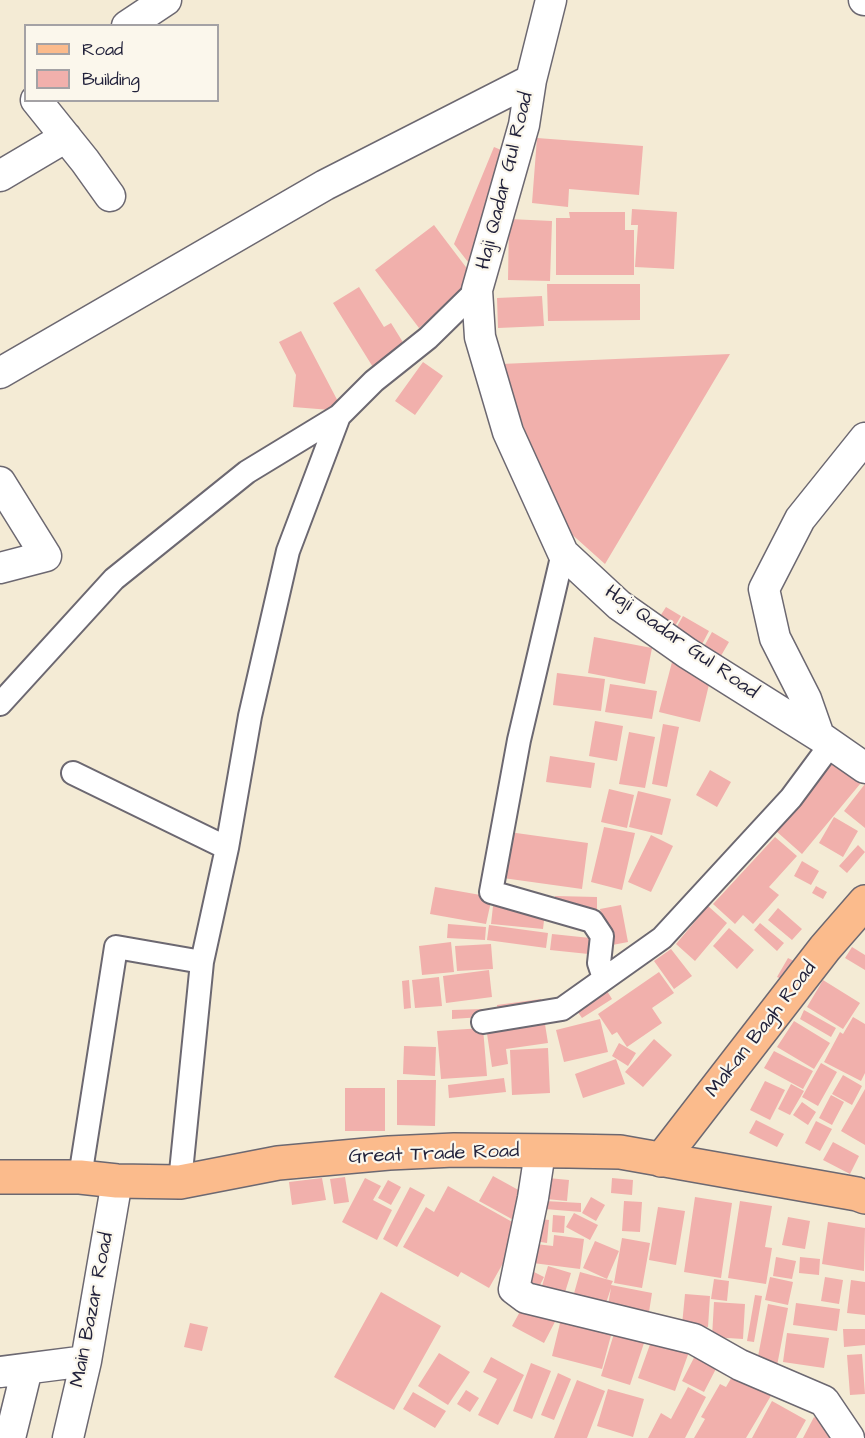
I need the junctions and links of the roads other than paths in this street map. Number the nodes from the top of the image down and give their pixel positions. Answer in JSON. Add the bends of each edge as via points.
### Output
{"nodes":[{"id":1,"x":166,"y":0,"type":"edge"},
{"id":2,"x":551,"y":0,"type":"edge"},
{"id":3,"x":131,"y":24,"type":"edge"},
{"id":4,"x":531,"y":80,"type":"junction"},
{"id":5,"x":38,"y":102,"type":"edge"},
{"id":6,"x":66,"y":137,"type":"junction"},
{"id":7,"x":0,"y":176,"type":"edge"},
{"id":8,"x":110,"y":196,"type":"dead end"},
{"id":9,"x":477,"y":290,"type":"junction"},
{"id":10,"x":0,"y":373,"type":"edge"},
{"id":11,"x":339,"y":416,"type":"junction"},
{"id":12,"x":865,"y":438,"type":"edge"},
{"id":13,"x":0,"y":482,"type":"edge"},
{"id":14,"x":563,"y":553,"type":"junction"},
{"id":15,"x":0,"y":568,"type":"edge"},
{"id":16,"x":0,"y":704,"type":"edge"},
{"id":17,"x":825,"y":740,"type":"junction"},
{"id":18,"x":865,"y":768,"type":"edge"},
{"id":19,"x":73,"y":773,"type":"dead end"},
{"id":20,"x":226,"y":848,"type":"junction"},
{"id":21,"x":865,"y":902,"type":"edge"},
{"id":22,"x":202,"y":962,"type":"junction"},
{"id":23,"x":604,"y":978,"type":"junction"},
{"id":24,"x":483,"y":1022,"type":"dead end"},
{"id":25,"x":540,"y":1152,"type":"junction"},
{"id":26,"x":661,"y":1160,"type":"junction"},
{"id":27,"x":0,"y":1177,"type":"edge"},
{"id":28,"x":80,"y":1177,"type":"junction"},
{"id":29,"x":117,"y":1181,"type":"junction"},
{"id":30,"x":180,"y":1182,"type":"junction"},
{"id":31,"x":865,"y":1197,"type":"edge"},
{"id":32,"x":86,"y":1361,"type":"junction"},
{"id":33,"x":13,"y":1370,"type":"edge"},
{"id":34,"x":10,"y":1438,"type":"edge"},
{"id":35,"x":68,"y":1438,"type":"edge"},
{"id":36,"x":849,"y":1438,"type":"edge"}],
"edges":[{"from":1,"to":3,"type":"street"},
{"from":2,"to":4,"type":"street","name":"Haji Qadar Gul Road"},
{"from":4,"to":9,"type":"street","name":"Haji Qadar Gul Road","via":[[524,125]]},
{"from":4,"to":10,"type":"street","via":[[325,185]]},
{"from":5,"to":6,"type":"street"},
{"from":6,"to":7,"type":"street"},
{"from":6,"to":8,"type":"street"},
{"from":9,"to":11,"type":"street"},
{"from":9,"to":14,"type":"street","name":"Haji Qadar Gul Road","via":[[480,337],[508,432]]},
{"from":11,"to":16,"type":"street","via":[[247,472],[114,579]]},
{"from":11,"to":20,"type":"street","via":[[288,551],[250,716]]},
{"from":12,"to":17,"type":"street","via":[[800,519],[764,589],[775,638]]},
{"from":13,"to":15,"type":"street","via":[[46,556]]},
{"from":14,"to":17,"type":"street","name":"Haji Qadar Gul Road","via":[[619,605]]},
{"from":14,"to":23,"type":"street","via":[[519,740],[491,892],[592,921],[602,936],[600,963]]},
{"from":17,"to":18,"type":"street","name":"Haji Qadar Gul Road"},
{"from":17,"to":23,"type":"street","via":[[791,798],[662,938]]},
{"from":19,"to":20,"type":"street"},
{"from":20,"to":22,"type":"street"},
{"from":21,"to":26,"type":"main road","name":"Makan Bagh Road"},
{"from":22,"to":28,"type":"street","via":[[116,947]]},
{"from":22,"to":30,"type":"street"},
{"from":23,"to":24,"type":"street","via":[[562,1009]]},
{"from":25,"to":26,"type":"main road","name":"Great Trade Road","via":[[620,1152]]},
{"from":25,"to":30,"type":"main road","name":"Great Trade Road","via":[[389,1153],[278,1163]]},
{"from":25,"to":36,"type":"street","via":[[514,1289],[526,1298],[693,1340],[824,1401]]},
{"from":26,"to":31,"type":"main road","name":"Great Trade Road"},
{"from":27,"to":28,"type":"main road","name":"Great Trade Road"},
{"from":28,"to":29,"type":"main road","name":"Great Trade Road"},
{"from":29,"to":30,"type":"main road","name":"Great Trade Road"},
{"from":29,"to":32,"type":"street","name":"Main Bazar Road"},
{"from":32,"to":33,"type":"street"},
{"from":32,"to":35,"type":"street","name":"Main Bazar Road"},
{"from":33,"to":34,"type":"street"}]}
